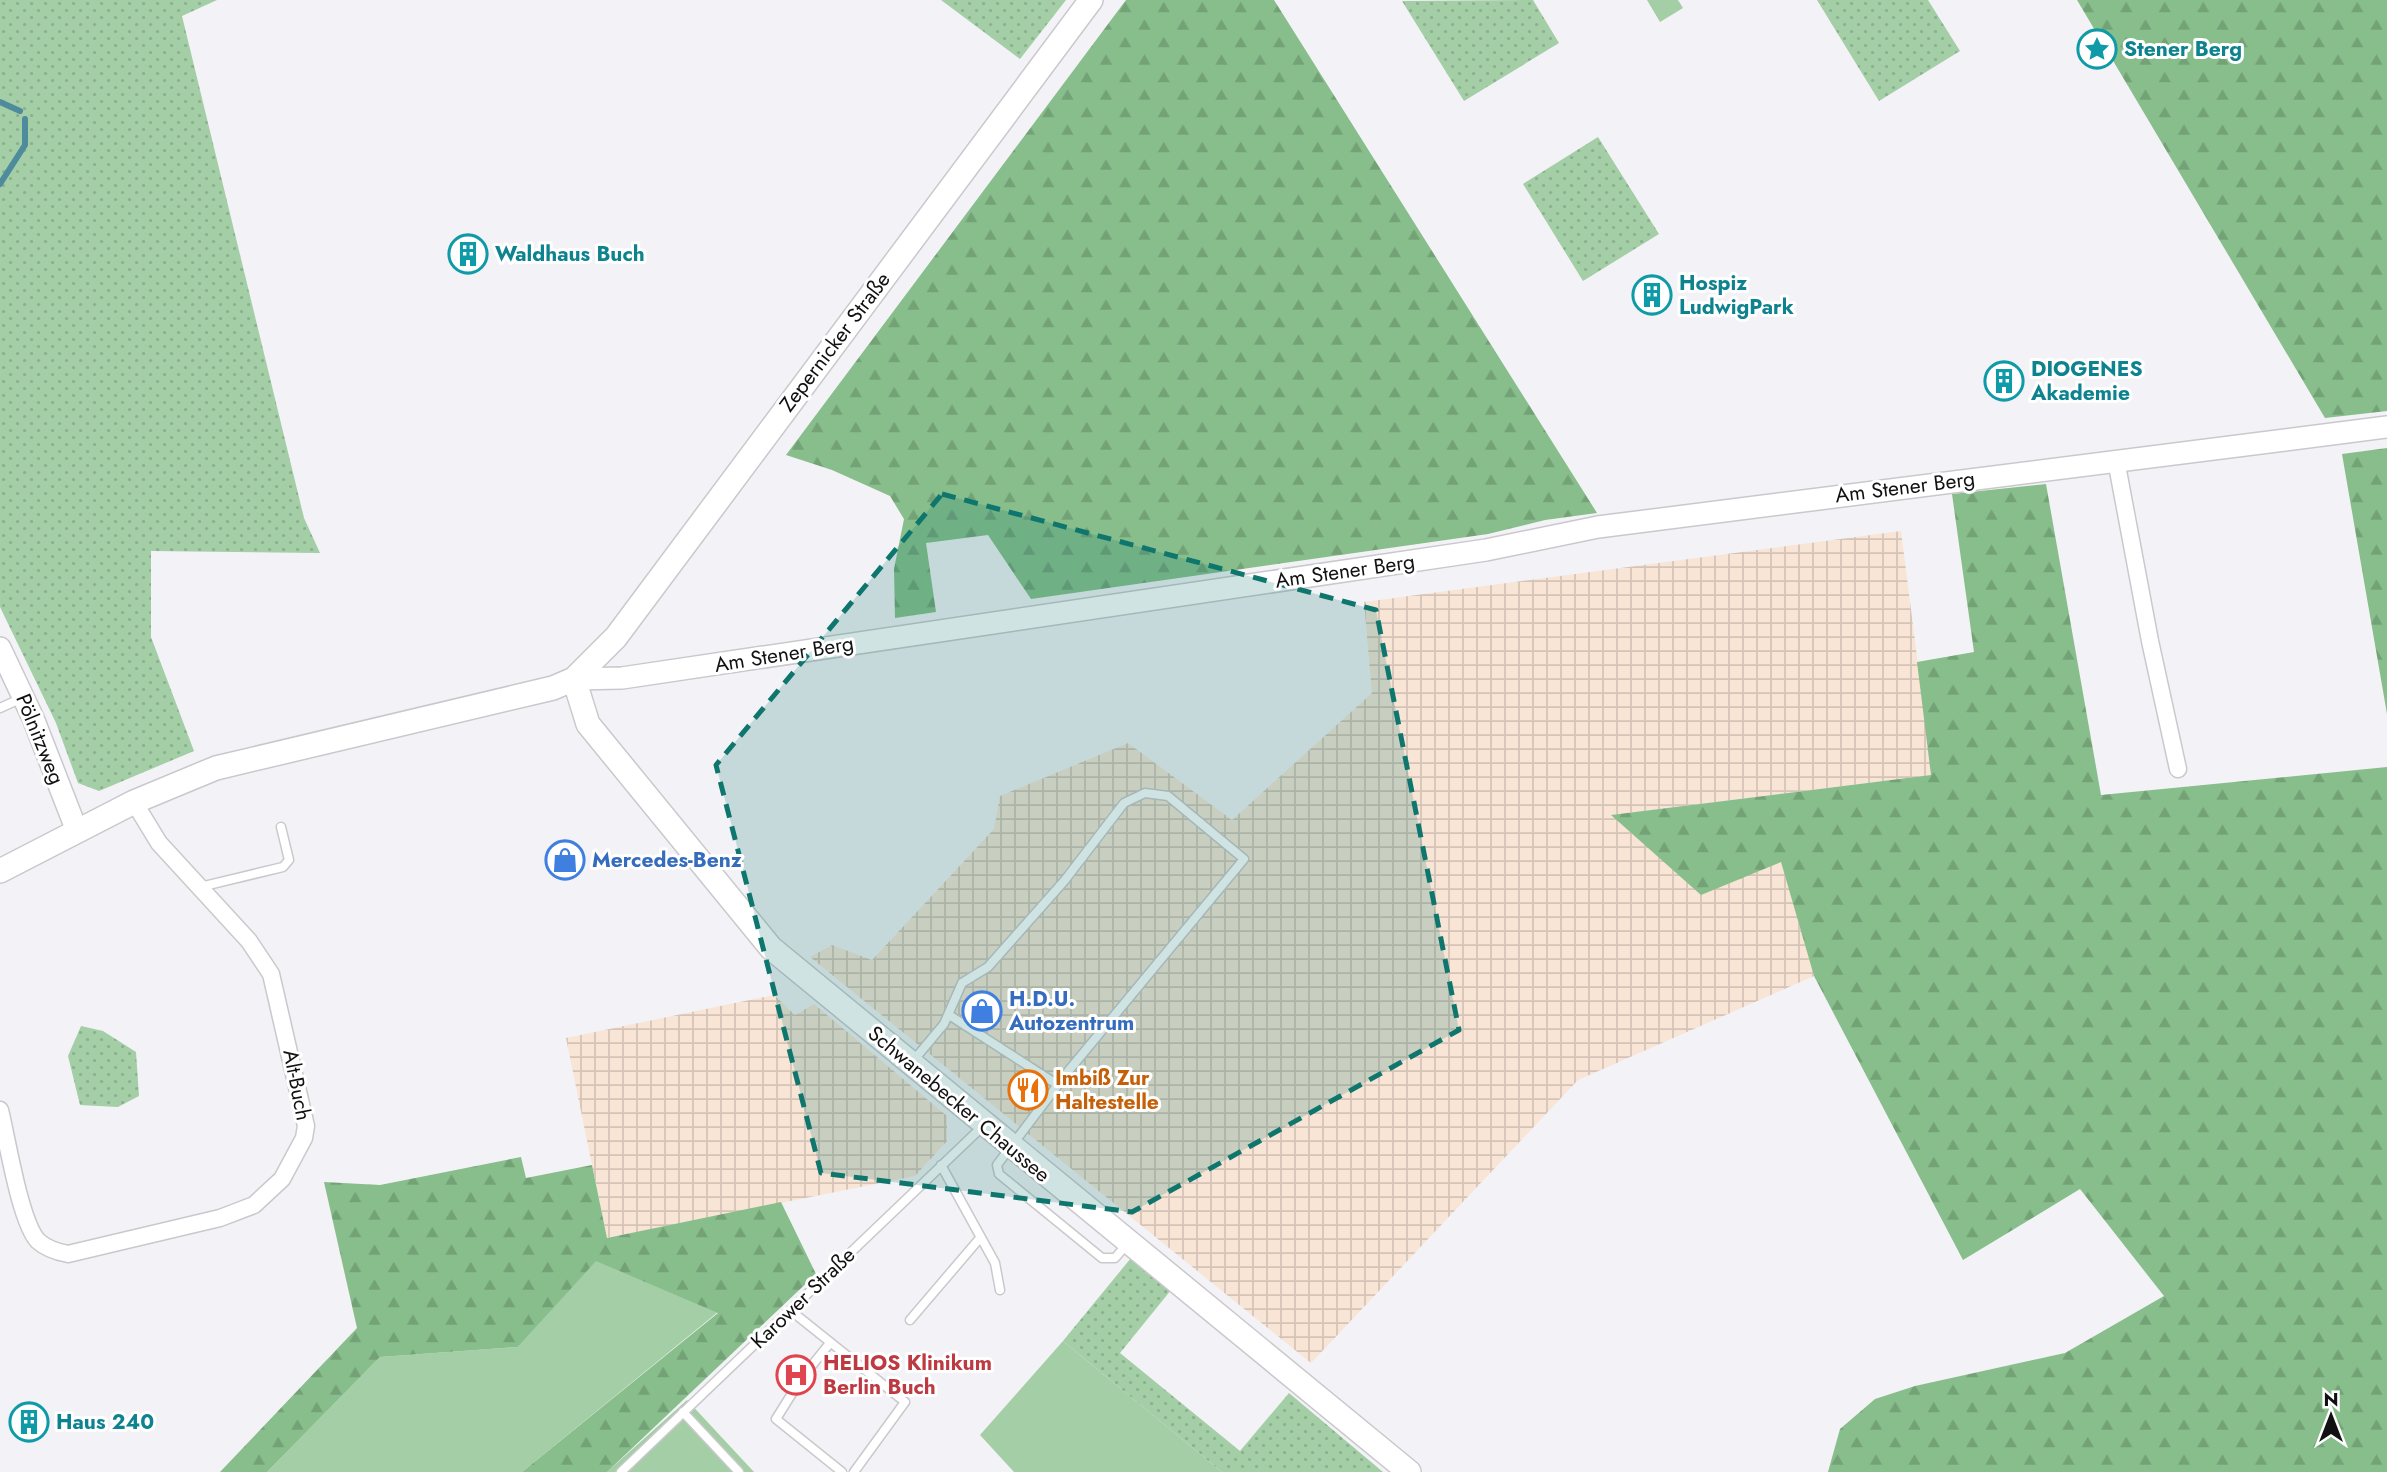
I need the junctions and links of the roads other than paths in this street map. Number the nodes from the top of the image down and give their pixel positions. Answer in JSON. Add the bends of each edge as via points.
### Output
{"nodes":[{"id":1,"x":1091,"y":0,"type":"edge"},
{"id":2,"x":2387,"y":427,"type":"edge"},
{"id":3,"x":2116,"y":460,"type":"junction"},
{"id":4,"x":0,"y":648,"type":"edge"},
{"id":5,"x":573,"y":679,"type":"junction"},
{"id":6,"x":24,"y":697,"type":"junction"},
{"id":7,"x":0,"y":708,"type":"edge"},
{"id":8,"x":2178,"y":769,"type":"dead end"},
{"id":9,"x":134,"y":802,"type":"junction"},
{"id":10,"x":281,"y":827,"type":"dead end"},
{"id":11,"x":77,"y":831,"type":"junction"},
{"id":12,"x":0,"y":871,"type":"edge"},
{"id":13,"x":197,"y":888,"type":"junction"},
{"id":14,"x":949,"y":1015,"type":"junction"},
{"id":15,"x":911,"y":1063,"type":"junction"},
{"id":16,"x":1058,"y":1085,"type":"junction"},
{"id":17,"x":0,"y":1110,"type":"edge"},
{"id":18,"x":985,"y":1124,"type":"junction"},
{"id":19,"x":1011,"y":1146,"type":"junction"},
{"id":20,"x":941,"y":1165,"type":"junction"},
{"id":21,"x":980,"y":1238,"type":"junction"},
{"id":22,"x":1000,"y":1290,"type":"dead end"},
{"id":23,"x":790,"y":1310,"type":"junction"},
{"id":24,"x":910,"y":1320,"type":"dead end"},
{"id":25,"x":830,"y":1343,"type":"junction"},
{"id":26,"x":683,"y":1412,"type":"junction"},
{"id":27,"x":621,"y":1472,"type":"edge"},
{"id":28,"x":739,"y":1472,"type":"edge"},
{"id":29,"x":842,"y":1472,"type":"edge"},
{"id":30,"x":854,"y":1472,"type":"edge"},
{"id":31,"x":1409,"y":1472,"type":"edge"}],
"edges":[{"from":1,"to":5,"type":"main road","name":"Zepernicker Straße","via":[[616,637]]},
{"from":2,"to":3,"type":"street","name":"Am Stener Berg"},
{"from":3,"to":5,"type":"street","name":"Am Stener Berg","via":[[1598,527],[1486,550],[622,678]]},
{"from":3,"to":8,"type":"street"},
{"from":4,"to":6,"type":"street","name":"Pölnitzweg"},
{"from":5,"to":9,"type":"main road","via":[[523,697],[216,768]]},
{"from":5,"to":15,"type":"main road","name":"Schwanebecker Chaussee","via":[[588,724],[757,934]]},
{"from":6,"to":7,"type":"lane"},
{"from":6,"to":11,"type":"street","name":"Pölnitzweg"},
{"from":9,"to":11,"type":"main road"},
{"from":9,"to":13,"type":"street","name":"Alt-Buch","via":[[159,843]]},
{"from":10,"to":13,"type":"lane","via":[[289,860],[283,867]]},
{"from":11,"to":12,"type":"main road"},
{"from":13,"to":17,"type":"street","name":"Alt-Buch","via":[[249,941],[277,989],[306,1126],[291,1165],[271,1193],[220,1219],[68,1254],[52,1250],[37,1240],[26,1215]]},
{"from":14,"to":15,"type":"lane"},
{"from":14,"to":16,"type":"lane"},
{"from":14,"to":16,"type":"lane","via":[[962,983],[988,967],[1065,880],[1124,803],[1145,793],[1168,796],[1244,859]]},
{"from":15,"to":18,"type":"main road","name":"Schwanebecker Chaussee"},
{"from":16,"to":19,"type":"lane"},
{"from":18,"to":19,"type":"main road","name":"Schwanebecker Chaussee"},
{"from":18,"to":20,"type":"lane","name":"Karower Straße"},
{"from":19,"to":31,"type":"main road","name":"Schwanebecker Chaussee"},
{"from":20,"to":21,"type":"lane"},
{"from":20,"to":23,"type":"lane","name":"Karower Straße"},
{"from":21,"to":22,"type":"lane","via":[[995,1263]]},
{"from":21,"to":24,"type":"lane"},
{"from":23,"to":25,"type":"lane"},
{"from":23,"to":26,"type":"lane","name":"Karower Straße"},
{"from":25,"to":29,"type":"lane","via":[[776,1419]]},
{"from":25,"to":30,"type":"lane","via":[[905,1402]]},
{"from":26,"to":27,"type":"lane","name":"Karower Straße"},
{"from":26,"to":28,"type":"lane"}]}
